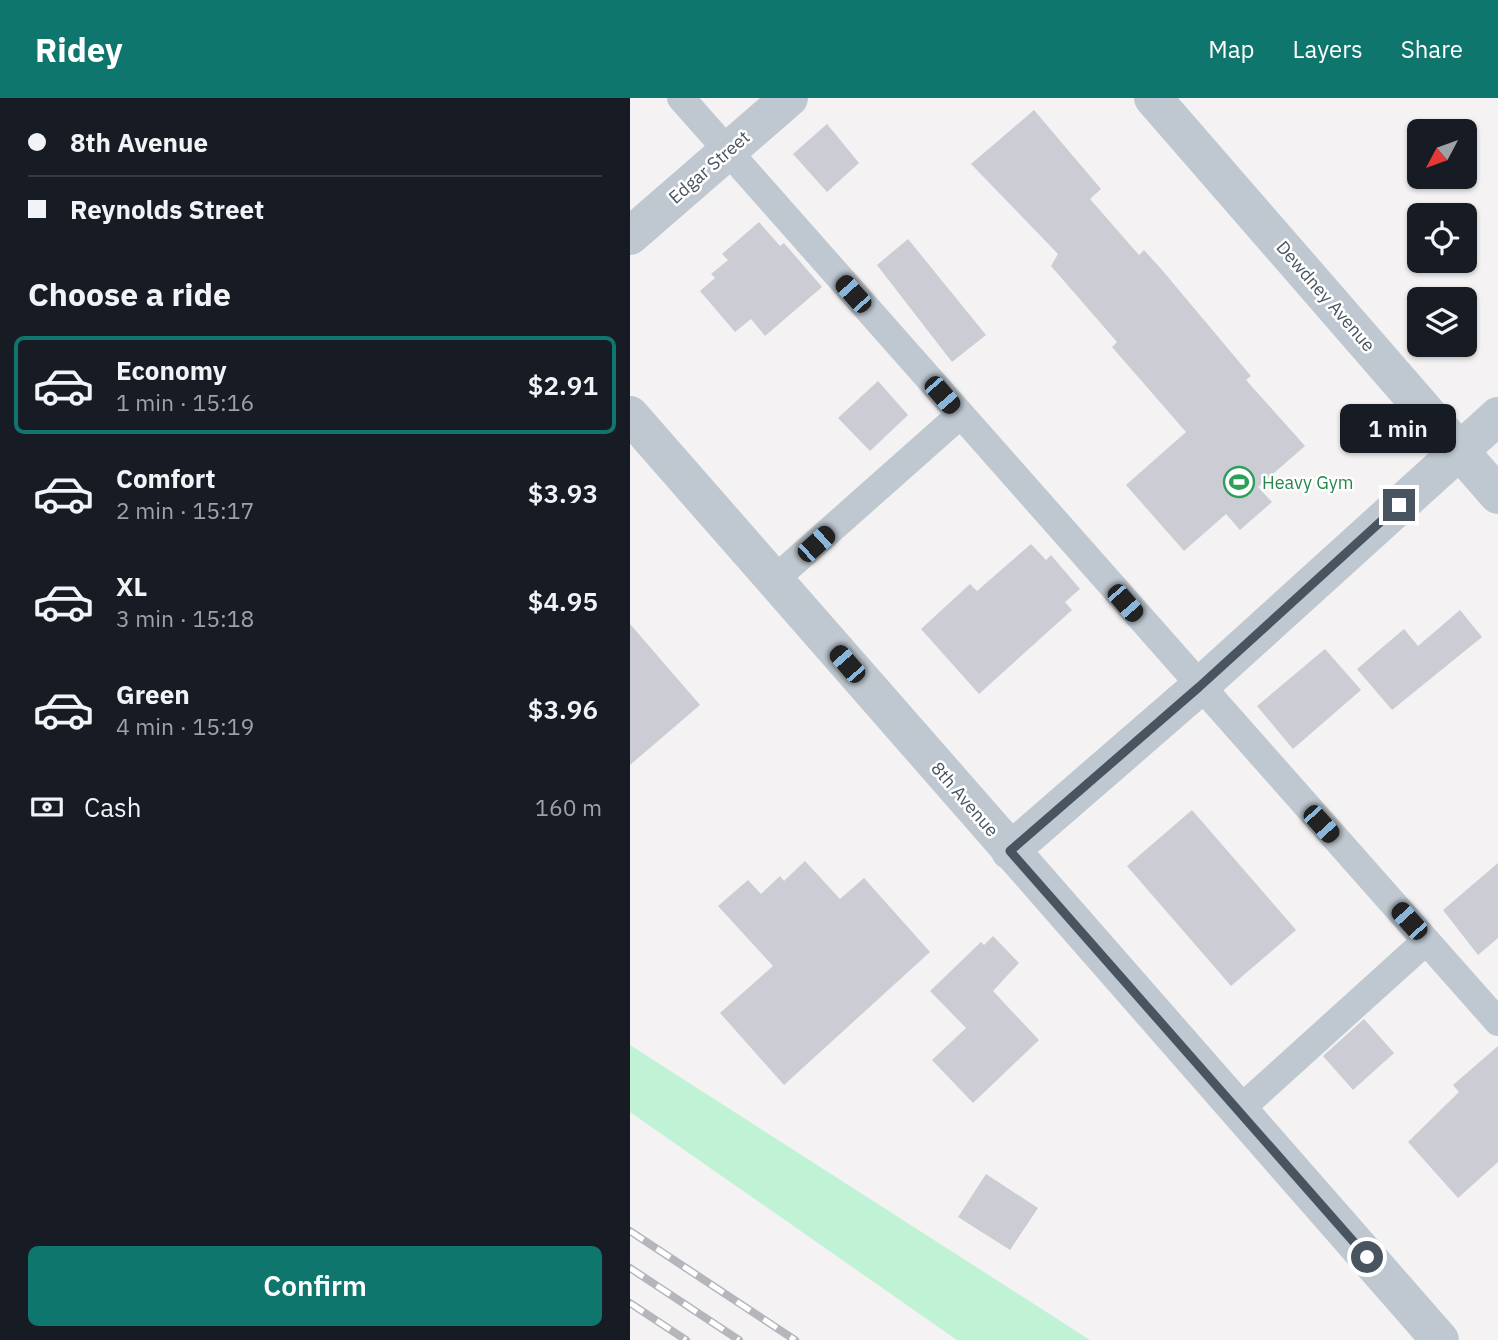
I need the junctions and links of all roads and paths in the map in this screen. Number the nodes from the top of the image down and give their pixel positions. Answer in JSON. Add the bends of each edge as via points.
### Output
{"nodes":[{"id":1,"x":681,"y":98,"type":"edge"},
{"id":2,"x":789,"y":98,"type":"edge"},
{"id":3,"x":1153,"y":98,"type":"edge"},
{"id":4,"x":727,"y":151,"type":"junction"},
{"id":5,"x":630,"y":236,"type":"edge"},
{"id":6,"x":630,"y":415,"type":"edge"},
{"id":7,"x":960,"y":415,"type":"junction"},
{"id":8,"x":1498,"y":416,"type":"edge"},
{"id":9,"x":1459,"y":450,"type":"junction"},
{"id":10,"x":1498,"y":495,"type":"edge"},
{"id":11,"x":774,"y":580,"type":"junction"},
{"id":12,"x":1199,"y":687,"type":"junction"},
{"id":13,"x":1010,"y":851,"type":"junction"},
{"id":14,"x":1426,"y":941,"type":"junction"},
{"id":15,"x":1498,"y":1022,"type":"edge"},
{"id":16,"x":1238,"y":1111,"type":"junction"},
{"id":17,"x":1440,"y":1340,"type":"edge"}],
"edges":[{"from":1,"to":4,"type":"lane"},
{"from":2,"to":4,"type":"street","name":"Edgar Street"},
{"from":3,"to":9,"type":"street","name":"Dewdney Avenue"},
{"from":4,"to":5,"type":"street","name":"Edgar Street"},
{"from":4,"to":7,"type":"lane"},
{"from":6,"to":11,"type":"street","name":"8th Avenue"},
{"from":7,"to":11,"type":"lane"},
{"from":7,"to":12,"type":"lane"},
{"from":8,"to":9,"type":"street"},
{"from":9,"to":10,"type":"street","name":"Dewdney Avenue"},
{"from":9,"to":12,"type":"street"},
{"from":11,"to":13,"type":"street","name":"8th Avenue"},
{"from":12,"to":13,"type":"street"},
{"from":12,"to":14,"type":"lane"},
{"from":13,"to":16,"type":"street","name":"8th Avenue"},
{"from":14,"to":15,"type":"lane"},
{"from":14,"to":16,"type":"lane"},
{"from":16,"to":17,"type":"street","name":"8th Avenue"}]}
